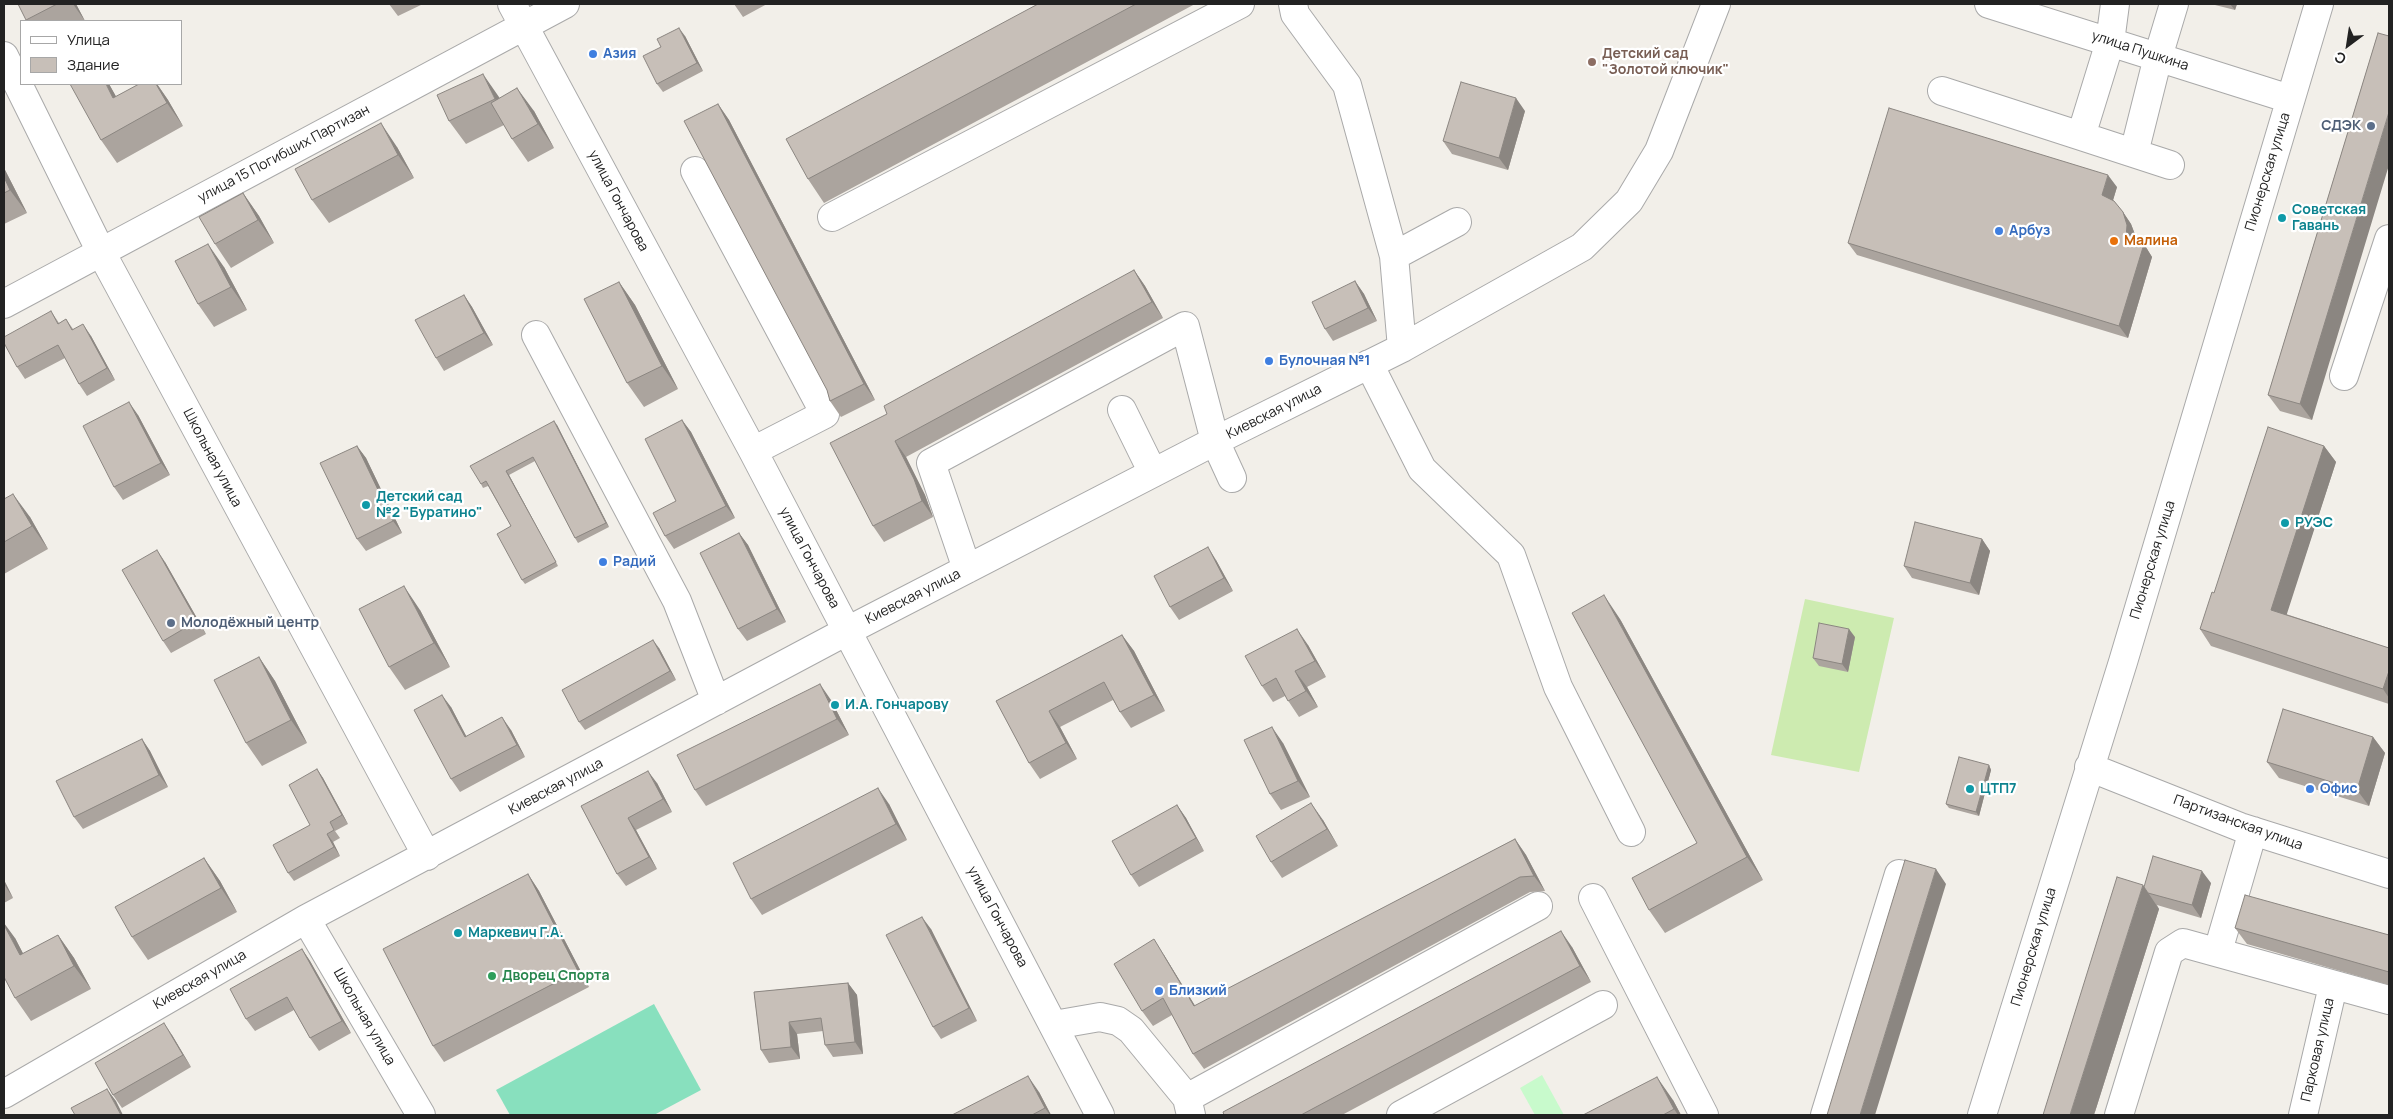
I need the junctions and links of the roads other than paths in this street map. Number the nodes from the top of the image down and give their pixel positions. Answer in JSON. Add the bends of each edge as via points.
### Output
{"nodes":[{"id":1,"x":565,"y":4,"type":"edge"},
{"id":2,"x":1240,"y":4,"type":"edge"},
{"id":3,"x":1293,"y":4,"type":"edge"},
{"id":4,"x":1716,"y":4,"type":"edge"},
{"id":5,"x":1989,"y":4,"type":"edge"},
{"id":6,"x":2115,"y":4,"type":"edge"},
{"id":7,"x":2174,"y":4,"type":"edge"},
{"id":8,"x":2319,"y":4,"type":"edge"},
{"id":9,"x":518,"y":15,"type":"edge"},
{"id":10,"x":2110,"y":42,"type":"junction"},
{"id":11,"x":4,"y":56,"type":"edge"},
{"id":12,"x":2158,"y":56,"type":"junction"},
{"id":13,"x":1942,"y":91,"type":"dead end"},
{"id":14,"x":2290,"y":99,"type":"junction"},
{"id":15,"x":2081,"y":136,"type":"junction"},
{"id":16,"x":2134,"y":153,"type":"junction"},
{"id":17,"x":2170,"y":164,"type":"dead end"},
{"id":18,"x":695,"y":171,"type":"dead end"},
{"id":19,"x":832,"y":216,"type":"dead end"},
{"id":20,"x":1457,"y":222,"type":"dead end"},
{"id":21,"x":2389,"y":239,"type":"edge"},
{"id":22,"x":101,"y":252,"type":"junction"},
{"id":23,"x":1394,"y":256,"type":"junction"},
{"id":24,"x":4,"y":304,"type":"edge"},
{"id":25,"x":536,"y":335,"type":"dead end"},
{"id":26,"x":1402,"y":348,"type":"junction"},
{"id":27,"x":1369,"y":364,"type":"junction"},
{"id":28,"x":2344,"y":376,"type":"dead end"},
{"id":29,"x":1122,"y":410,"type":"dead end"},
{"id":30,"x":1215,"y":441,"type":"junction"},
{"id":31,"x":753,"y":451,"type":"junction"},
{"id":32,"x":1153,"y":473,"type":"junction"},
{"id":33,"x":1232,"y":478,"type":"dead end"},
{"id":34,"x":967,"y":569,"type":"junction"},
{"id":35,"x":847,"y":631,"type":"junction"},
{"id":36,"x":716,"y":701,"type":"junction"},
{"id":37,"x":2089,"y":767,"type":"junction"},
{"id":38,"x":2253,"y":831,"type":"junction"},
{"id":39,"x":1631,"y":832,"type":"dead end"},
{"id":40,"x":428,"y":856,"type":"junction"},
{"id":41,"x":1899,"y":874,"type":"edge"},
{"id":42,"x":2389,"y":874,"type":"edge"},
{"id":43,"x":1593,"y":898,"type":"dead end"},
{"id":44,"x":1538,"y":906,"type":"dead end"},
{"id":45,"x":306,"y":919,"type":"junction"},
{"id":46,"x":2218,"y":951,"type":"junction"},
{"id":47,"x":2333,"y":986,"type":"junction"},
{"id":48,"x":2389,"y":1000,"type":"edge"},
{"id":49,"x":1603,"y":1005,"type":"dead end"},
{"id":50,"x":1054,"y":1025,"type":"junction"},
{"id":51,"x":4,"y":1094,"type":"edge"},
{"id":52,"x":4,"y":1106,"type":"edge"},
{"id":53,"x":1189,"y":1106,"type":"edge"},
{"id":54,"x":9,"y":1115,"type":"edge"},
{"id":55,"x":422,"y":1115,"type":"edge"},
{"id":56,"x":1100,"y":1115,"type":"edge"},
{"id":57,"x":1401,"y":1115,"type":"edge"},
{"id":58,"x":1704,"y":1115,"type":"edge"},
{"id":59,"x":1824,"y":1115,"type":"edge"},
{"id":60,"x":1982,"y":1115,"type":"edge"},
{"id":61,"x":2119,"y":1115,"type":"edge"},
{"id":62,"x":2303,"y":1115,"type":"edge"}],
"edges":[{"from":1,"to":9,"type":"street","name":"улица 15 Погибших Партизан"},
{"from":2,"to":19,"type":"street"},
{"from":3,"to":23,"type":"street","via":[[1295,14],[1347,85]]},
{"from":4,"to":26,"type":"street","name":"Киевская улица","via":[[1659,151],[1629,201],[1582,247]]},
{"from":5,"to":10,"type":"street","name":"улица Пушкина"},
{"from":6,"to":10,"type":"street"},
{"from":7,"to":12,"type":"street"},
{"from":8,"to":14,"type":"street","name":"Пионерская улица"},
{"from":9,"to":22,"type":"street","name":"улица 15 Погибших Партизан"},
{"from":9,"to":31,"type":"street","name":"улица Гончарова"},
{"from":10,"to":12,"type":"street","name":"улица Пушкина"},
{"from":10,"to":15,"type":"street"},
{"from":11,"to":22,"type":"street","name":"Школьная улица"},
{"from":12,"to":14,"type":"street","name":"улица Пушкина"},
{"from":12,"to":16,"type":"street"},
{"from":13,"to":15,"type":"street"},
{"from":14,"to":37,"type":"street","name":"Пионерская улица"},
{"from":15,"to":16,"type":"street"},
{"from":16,"to":17,"type":"street"},
{"from":18,"to":31,"type":"street","via":[[825,414]]},
{"from":20,"to":23,"type":"street"},
{"from":21,"to":28,"type":"street"},
{"from":22,"to":24,"type":"street","name":"улица 15 Погибших Партизан"},
{"from":22,"to":40,"type":"street","name":"Школьная улица"},
{"from":23,"to":26,"type":"street"},
{"from":25,"to":36,"type":"street","via":[[677,601]]},
{"from":26,"to":27,"type":"street","name":"Киевская улица"},
{"from":27,"to":30,"type":"street","name":"Киевская улица"},
{"from":27,"to":39,"type":"street","via":[[1422,469],[1511,555],[1558,687]]},
{"from":29,"to":32,"type":"street"},
{"from":30,"to":32,"type":"street","name":"Киевская улица"},
{"from":30,"to":33,"type":"street"},
{"from":30,"to":34,"type":"street","via":[[1186,326],[931,463]]},
{"from":31,"to":35,"type":"street","name":"улица Гончарова"},
{"from":32,"to":34,"type":"street","name":"Киевская улица"},
{"from":34,"to":35,"type":"street","name":"Киевская улица"},
{"from":35,"to":36,"type":"street","name":"Киевская улица"},
{"from":35,"to":50,"type":"street","name":"улица Гончарова"},
{"from":36,"to":40,"type":"street","name":"Киевская улица"},
{"from":37,"to":38,"type":"street","name":"Партизанская улица"},
{"from":37,"to":60,"type":"street","name":"Пионерская улица"},
{"from":38,"to":42,"type":"street","name":"Партизанская улица"},
{"from":38,"to":46,"type":"street"},
{"from":40,"to":45,"type":"street","name":"Киевская улица"},
{"from":41,"to":59,"type":"street"},
{"from":43,"to":58,"type":"street"},
{"from":44,"to":53,"type":"street"},
{"from":45,"to":51,"type":"street","name":"Киевская улица"},
{"from":45,"to":55,"type":"street","name":"Школьная улица"},
{"from":46,"to":47,"type":"street"},
{"from":46,"to":61,"type":"street","via":[[2183,942],[2169,952]]},
{"from":47,"to":48,"type":"street"},
{"from":47,"to":62,"type":"street","name":"Парковая улица"},
{"from":49,"to":57,"type":"street"},
{"from":50,"to":53,"type":"street","via":[[1100,1017],[1118,1021],[1131,1030]]},
{"from":50,"to":56,"type":"street","name":"улица Гончарова"},
{"from":52,"to":54,"type":"street"}]}
